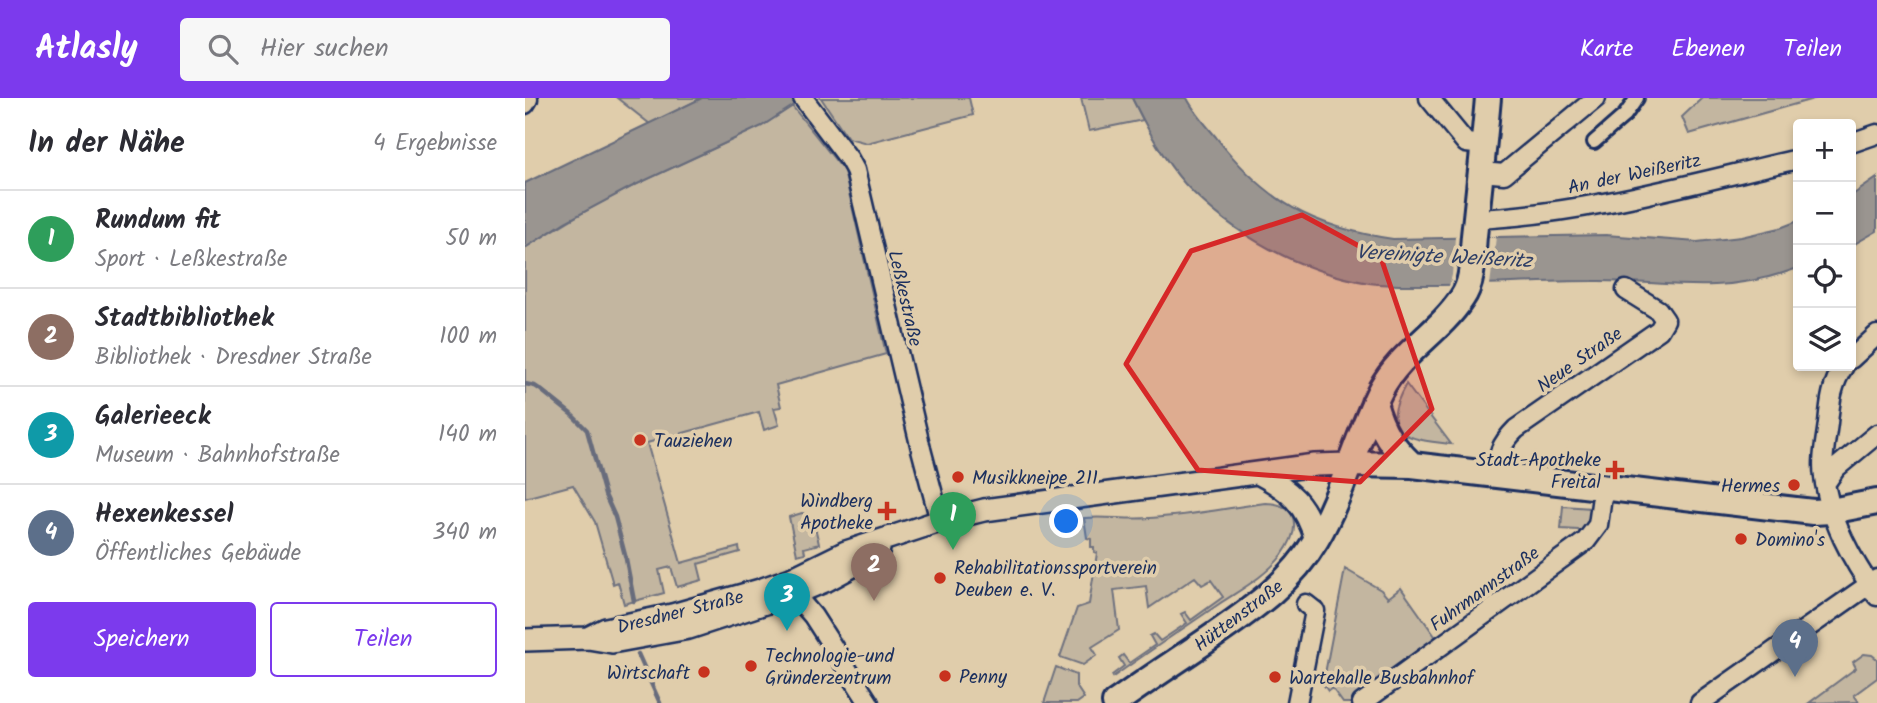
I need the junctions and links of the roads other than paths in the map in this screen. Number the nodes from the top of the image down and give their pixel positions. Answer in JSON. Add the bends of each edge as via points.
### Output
{"nodes":[{"id":1,"x":804,"y":98,"type":"edge"},
{"id":2,"x":1429,"y":98,"type":"edge"},
{"id":3,"x":1488,"y":98,"type":"edge"},
{"id":4,"x":1596,"y":98,"type":"edge"},
{"id":5,"x":1637,"y":98,"type":"edge"},
{"id":6,"x":1877,"y":134,"type":"edge"},
{"id":7,"x":1856,"y":141,"type":"edge"},
{"id":8,"x":1594,"y":142,"type":"dead end"},
{"id":9,"x":1484,"y":145,"type":"junction"},
{"id":10,"x":1793,"y":160,"type":"edge"},
{"id":11,"x":1481,"y":172,"type":"junction"},
{"id":12,"x":1475,"y":227,"type":"junction"},
{"id":13,"x":1626,"y":290,"type":"dead end"},
{"id":14,"x":1877,"y":335,"type":"edge"},
{"id":15,"x":1856,"y":354,"type":"edge"},
{"id":16,"x":1841,"y":371,"type":"edge"},
{"id":17,"x":1374,"y":403,"type":"junction"},
{"id":18,"x":1877,"y":434,"type":"edge"},
{"id":19,"x":1349,"y":464,"type":"junction"},
{"id":20,"x":1412,"y":465,"type":"junction"},
{"id":21,"x":1258,"y":473,"type":"junction"},
{"id":22,"x":1497,"y":475,"type":"junction"},
{"id":23,"x":1825,"y":484,"type":"junction"},
{"id":24,"x":1603,"y":488,"type":"junction"},
{"id":25,"x":1877,"y":502,"type":"edge"},
{"id":26,"x":1831,"y":511,"type":"junction"},
{"id":27,"x":940,"y":521,"type":"junction"},
{"id":28,"x":1316,"y":540,"type":"junction"},
{"id":29,"x":793,"y":586,"type":"junction"},
{"id":30,"x":1874,"y":587,"type":"edge"},
{"id":31,"x":1306,"y":604,"type":"dead end"},
{"id":32,"x":525,"y":640,"type":"edge"},
{"id":33,"x":869,"y":703,"type":"edge"},
{"id":34,"x":1115,"y":703,"type":"edge"},
{"id":35,"x":1297,"y":703,"type":"edge"},
{"id":36,"x":1362,"y":703,"type":"edge"},
{"id":37,"x":1700,"y":703,"type":"edge"}],
"edges":[{"from":1,"to":27,"type":"street","name":"Leßkestraße","via":[[855,170]]},
{"from":2,"to":9,"type":"street","via":[[1466,143]]},
{"from":3,"to":9,"type":"main road"},
{"from":4,"to":11,"type":"street","via":[[1504,174]]},
{"from":5,"to":8,"type":"street"},
{"from":6,"to":7,"type":"street"},
{"from":9,"to":11,"type":"main road"},
{"from":10,"to":12,"type":"street","name":"An der Weißeritz"},
{"from":11,"to":12,"type":"main road"},
{"from":12,"to":17,"type":"main road","name":"Hüttenstraße","via":[[1468,286],[1462,298],[1394,369]]},
{"from":13,"to":22,"type":"street","name":"Neue Straße","via":[[1658,310],[1665,320],[1659,330],[1515,429],[1500,447]]},
{"from":14,"to":15,"type":"street"},
{"from":16,"to":23,"type":"street","via":[[1831,395]]},
{"from":17,"to":19,"type":"main road","name":"Hüttenstraße"},
{"from":17,"to":20,"type":"main road","via":[[1386,436]]},
{"from":18,"to":23,"type":"street","via":[[1836,468]]},
{"from":19,"to":20,"type":"main road"},
{"from":19,"to":21,"type":"street","name":"Dresdner Straße"},
{"from":19,"to":28,"type":"main road","name":"Hüttenstraße"},
{"from":20,"to":22,"type":"main road"},
{"from":21,"to":27,"type":"street","name":"Dresdner Straße","via":[[984,510]]},
{"from":21,"to":28,"type":"street","via":[[1295,497]]},
{"from":22,"to":24,"type":"main road"},
{"from":23,"to":26,"type":"street"},
{"from":24,"to":26,"type":"main road"},
{"from":24,"to":36,"type":"street","name":"Fuhrmannstraße","via":[[1598,525],[1586,541]]},
{"from":25,"to":26,"type":"main road"},
{"from":26,"to":30,"type":"street","via":[[1842,539]]},
{"from":27,"to":29,"type":"street","name":"Dresdner Straße","via":[[846,552]]},
{"from":28,"to":34,"type":"main road","name":"Hüttenstraße","via":[[1276,590]]},
{"from":29,"to":32,"type":"street","name":"Dresdner Straße","via":[[680,630],[612,642]]},
{"from":29,"to":33,"type":"street"},
{"from":30,"to":37,"type":"street"},
{"from":31,"to":35,"type":"street","via":[[1315,611]]}]}
